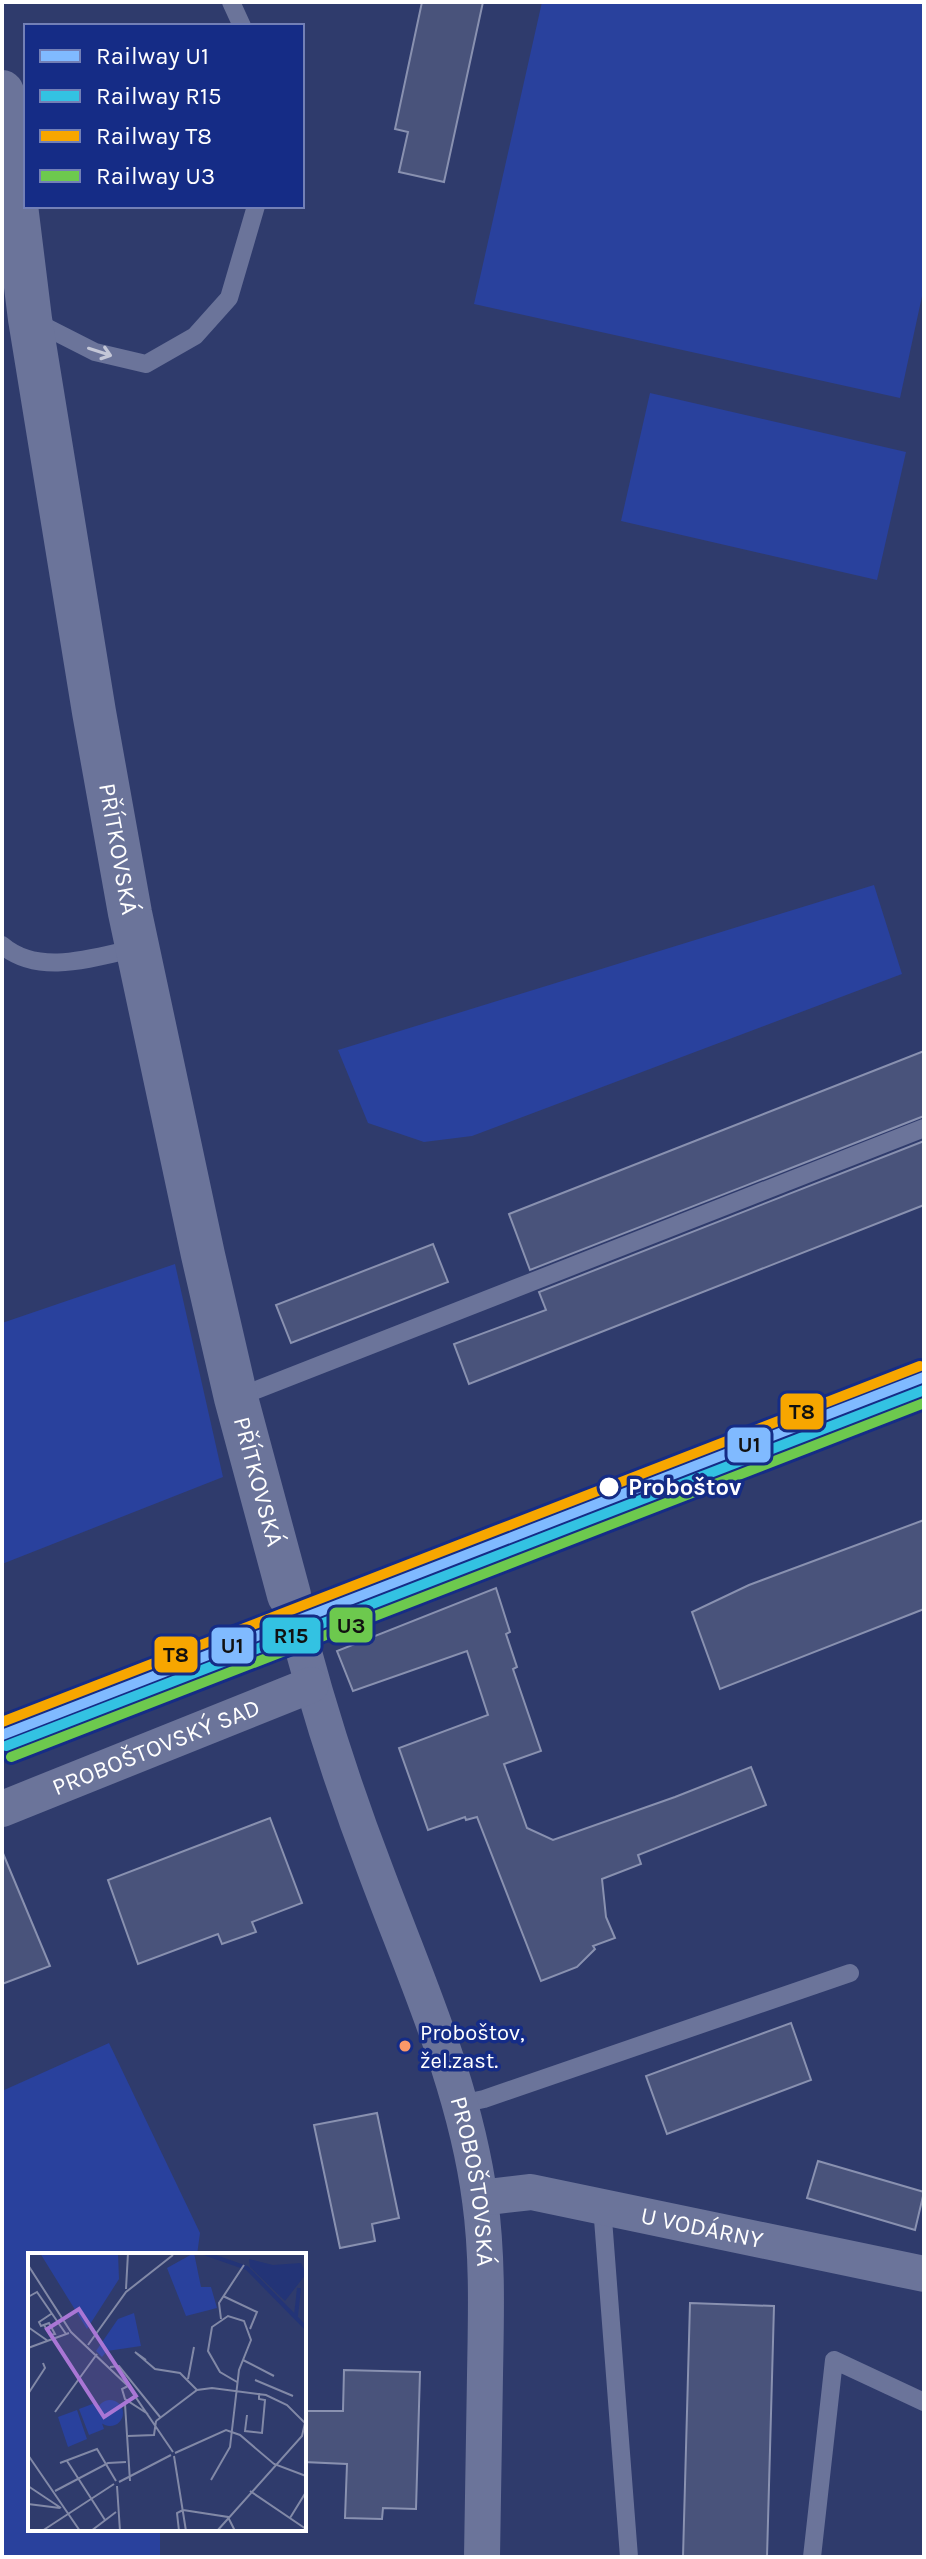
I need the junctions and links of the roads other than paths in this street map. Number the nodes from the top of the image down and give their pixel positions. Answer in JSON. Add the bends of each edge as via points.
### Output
{"nodes":[{"id":1,"x":231,"y":2,"type":"edge"},
{"id":2,"x":241,"y":24,"type":"edge"},
{"id":3,"x":2,"y":92,"type":"edge"},
{"id":4,"x":255,"y":208,"type":"edge"},
{"id":5,"x":30,"y":319,"type":"junction"},
{"id":6,"x":2,"y":945,"type":"edge"},
{"id":7,"x":137,"y":948,"type":"junction"},
{"id":8,"x":924,"y":1128,"type":"edge"},
{"id":9,"x":236,"y":1398,"type":"junction"},
{"id":10,"x":289,"y":1595,"type":"joint"},
{"id":11,"x":311,"y":1685,"type":"junction"},
{"id":12,"x":2,"y":1809,"type":"edge"},
{"id":13,"x":850,"y":1973,"type":"dead end"},
{"id":14,"x":460,"y":2104,"type":"junction"},
{"id":15,"x":480,"y":2198,"type":"junction"},
{"id":16,"x":602,"y":2206,"type":"junction"},
{"id":17,"x":924,"y":2274,"type":"edge"},
{"id":18,"x":924,"y":2402,"type":"edge"},
{"id":19,"x":482,"y":2557,"type":"edge"},
{"id":20,"x":629,"y":2557,"type":"edge"},
{"id":21,"x":812,"y":2557,"type":"edge"}],
"edges":[{"from":1,"to":2,"type":"lane"},
{"from":3,"to":5,"type":"street","name":"PŘÍTKOVSKÁ"},
{"from":5,"to":4,"type":"lane","one_way":true,"via":[[95,352],[146,364],[195,336],[229,298]]},
{"from":5,"to":7,"type":"street","name":"PŘÍTKOVSKÁ"},
{"from":6,"to":7,"type":"lane","via":[[15,957],[65,963]]},
{"from":7,"to":9,"type":"street","name":"PŘÍTKOVSKÁ"},
{"from":8,"to":9,"type":"lane"},
{"from":9,"to":10,"type":"street","name":"PŘÍTKOVSKÁ"},
{"from":10,"to":11,"type":"street","name":"PROBOŠTOVSKÁ"},
{"from":11,"to":12,"type":"street","name":"PROBOŠTOVSKÝ SAD"},
{"from":11,"to":14,"type":"street","name":"PROBOŠTOVSKÁ"},
{"from":13,"to":14,"type":"lane"},
{"from":14,"to":15,"type":"street","name":"PROBOŠTOVSKÁ"},
{"from":15,"to":16,"type":"street","name":"U VODÁRNY","via":[[531,2192]]},
{"from":15,"to":19,"type":"street","name":"PROBOŠTOVSKÁ","via":[[486,2263]]},
{"from":16,"to":17,"type":"street","name":"U VODÁRNY"},
{"from":16,"to":20,"type":"lane"},
{"from":18,"to":21,"type":"lane","via":[[834,2360]]}]}
